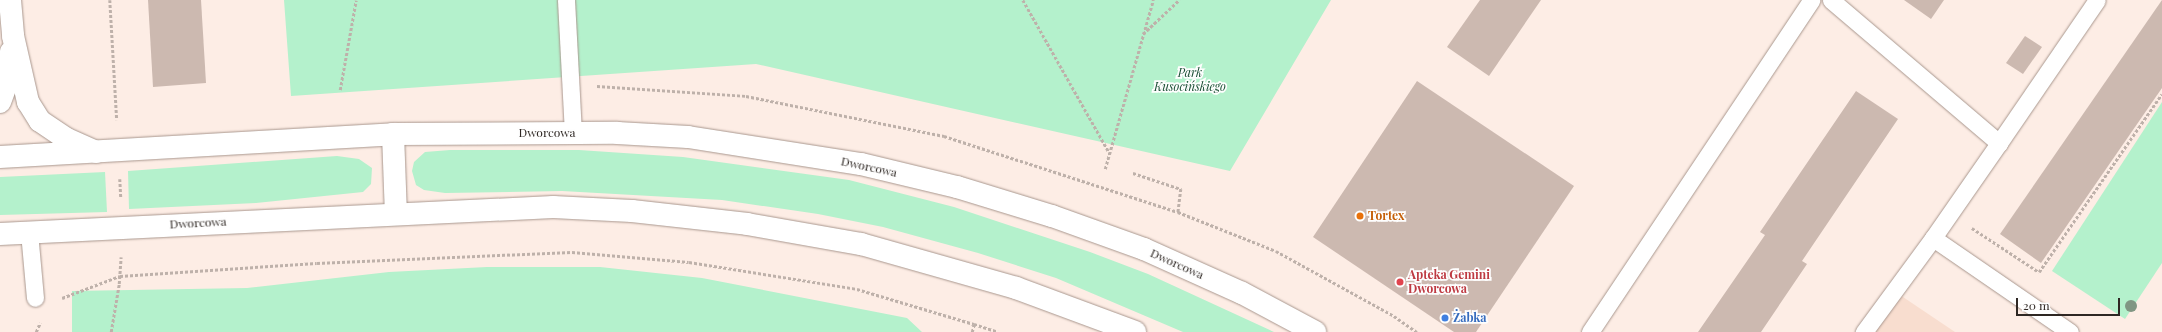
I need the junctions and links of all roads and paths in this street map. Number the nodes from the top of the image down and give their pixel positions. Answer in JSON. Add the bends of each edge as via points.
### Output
{"nodes":[{"id":1,"x":10,"y":0,"type":"edge"},
{"id":2,"x":110,"y":0,"type":"edge"},
{"id":3,"x":356,"y":0,"type":"edge"},
{"id":4,"x":566,"y":0,"type":"edge"},
{"id":5,"x":1023,"y":0,"type":"edge"},
{"id":6,"x":1153,"y":0,"type":"edge"},
{"id":7,"x":1179,"y":0,"type":"edge"},
{"id":8,"x":1811,"y":0,"type":"edge"},
{"id":9,"x":1831,"y":0,"type":"edge"},
{"id":10,"x":2097,"y":0,"type":"edge"},
{"id":11,"x":1142,"y":34,"type":"junction"},
{"id":12,"x":13,"y":36,"type":"junction"},
{"id":13,"x":570,"y":84,"type":"junction"},
{"id":14,"x":340,"y":90,"type":"dead end"},
{"id":15,"x":2162,"y":94,"type":"edge"},
{"id":16,"x":0,"y":102,"type":"edge"},
{"id":17,"x":573,"y":133,"type":"junction"},
{"id":18,"x":393,"y":134,"type":"junction"},
{"id":19,"x":1999,"y":143,"type":"junction"},
{"id":20,"x":118,"y":151,"type":"junction"},
{"id":21,"x":96,"y":152,"type":"junction"},
{"id":22,"x":1110,"y":154,"type":"junction"},
{"id":23,"x":0,"y":158,"type":"edge"},
{"id":24,"x":1105,"y":169,"type":"dead end"},
{"id":25,"x":1133,"y":173,"type":"dead end"},
{"id":26,"x":1178,"y":212,"type":"junction"},
{"id":27,"x":396,"y":214,"type":"junction"},
{"id":28,"x":1968,"y":225,"type":"dead end"},
{"id":29,"x":122,"y":227,"type":"junction"},
{"id":30,"x":29,"y":232,"type":"junction"},
{"id":31,"x":0,"y":234,"type":"edge"},
{"id":32,"x":1933,"y":238,"type":"junction"},
{"id":33,"x":120,"y":276,"type":"junction"},
{"id":34,"x":35,"y":298,"type":"dead end"},
{"id":35,"x":56,"y":300,"type":"dead end"},
{"id":36,"x":41,"y":320,"type":"dead end"},
{"id":37,"x":974,"y":324,"type":"junction"},
{"id":38,"x":1867,"y":331,"type":"edge"},
{"id":39,"x":36,"y":332,"type":"edge"},
{"id":40,"x":111,"y":332,"type":"edge"},
{"id":41,"x":972,"y":332,"type":"edge"},
{"id":42,"x":998,"y":332,"type":"edge"},
{"id":43,"x":1135,"y":332,"type":"edge"},
{"id":44,"x":1315,"y":332,"type":"edge"},
{"id":45,"x":1417,"y":332,"type":"edge"},
{"id":46,"x":1590,"y":332,"type":"edge"},
{"id":47,"x":2070,"y":332,"type":"edge"}],
"edges":[{"from":1,"to":12,"type":"street"},
{"from":2,"to":20,"type":"path"},
{"from":3,"to":14,"type":"path"},
{"from":4,"to":13,"type":"lane"},
{"from":5,"to":22,"type":"path"},
{"from":6,"to":11,"type":"path"},
{"from":7,"to":11,"type":"path"},
{"from":8,"to":46,"type":"lane"},
{"from":9,"to":19,"type":"lane"},
{"from":10,"to":19,"type":"lane"},
{"from":11,"to":22,"type":"path"},
{"from":12,"to":16,"type":"street","via":[[8,80]]},
{"from":12,"to":21,"type":"street","via":[[28,102],[40,121],[67,139]]},
{"from":13,"to":17,"type":"lane"},
{"from":13,"to":26,"type":"path","via":[[746,96],[944,136]]},
{"from":15,"to":28,"type":"path","via":[[2039,272]]},
{"from":17,"to":18,"type":"street","name":"Dworcowa"},
{"from":17,"to":44,"type":"street","name":"Dworcowa","via":[[688,137],[768,148],[861,164],[957,187],[1052,216],[1144,249],[1242,293]]},
{"from":18,"to":20,"type":"street","name":"Dworcowa"},
{"from":18,"to":27,"type":"street"},
{"from":19,"to":32,"type":"lane"},
{"from":20,"to":21,"type":"street","name":"Dworcowa"},
{"from":20,"to":29,"type":"path"},
{"from":21,"to":23,"type":"street","name":"Dworcowa"},
{"from":22,"to":24,"type":"path"},
{"from":25,"to":26,"type":"path","via":[[1181,189]]},
{"from":26,"to":45,"type":"path","via":[[1276,251],[1394,316]]},
{"from":27,"to":29,"type":"street","name":"Dworcowa"},
{"from":27,"to":43,"type":"street","name":"Dworcowa","via":[[553,207],[632,211],[747,224],[861,244],[1016,288]]},
{"from":29,"to":30,"type":"street","name":"Dworcowa"},
{"from":29,"to":33,"type":"path"},
{"from":30,"to":31,"type":"street","name":"Dworcowa"},
{"from":30,"to":34,"type":"lane"},
{"from":32,"to":38,"type":"lane"},
{"from":32,"to":47,"type":"lane"},
{"from":33,"to":35,"type":"path"},
{"from":33,"to":37,"type":"path","via":[[317,263],[572,252],[689,262],[857,289]]},
{"from":33,"to":40,"type":"path"},
{"from":36,"to":39,"type":"path"},
{"from":37,"to":41,"type":"path"},
{"from":37,"to":42,"type":"path"}]}
